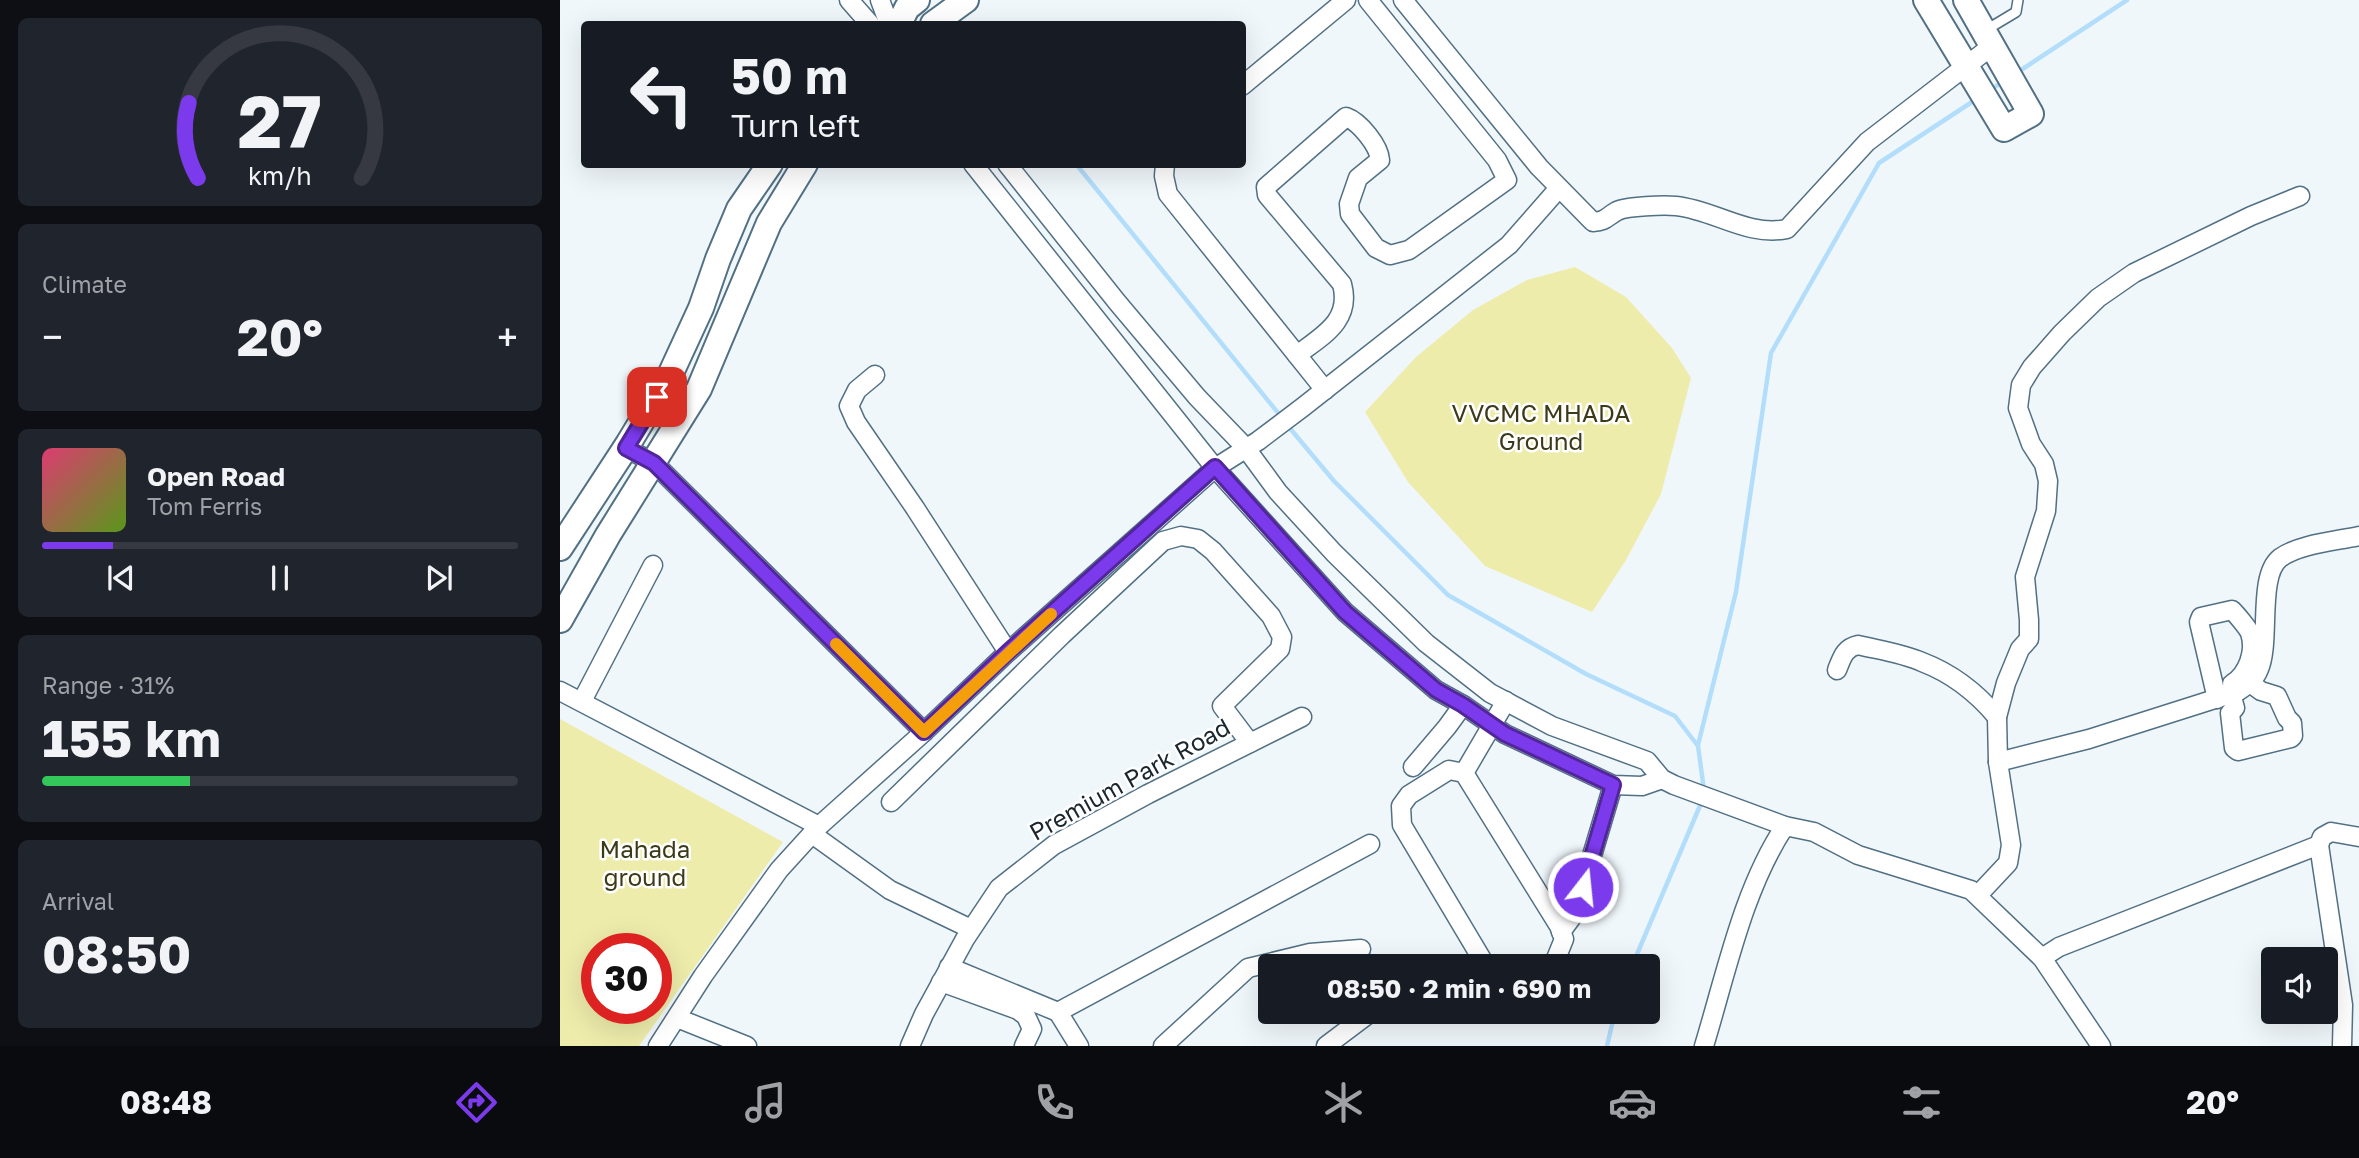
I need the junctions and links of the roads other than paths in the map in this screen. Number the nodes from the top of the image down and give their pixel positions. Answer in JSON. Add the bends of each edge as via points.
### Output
{"nodes":[{"id":1,"x":849,"y":0,"type":"edge"},
{"id":2,"x":880,"y":0,"type":"edge"},
{"id":3,"x":966,"y":0,"type":"edge"},
{"id":4,"x":1346,"y":0,"type":"edge"},
{"id":5,"x":1368,"y":0,"type":"edge"},
{"id":6,"x":1403,"y":0,"type":"edge"},
{"id":7,"x":1926,"y":0,"type":"edge"},
{"id":8,"x":1966,"y":0,"type":"edge"},
{"id":9,"x":2018,"y":0,"type":"edge"},
{"id":10,"x":903,"y":14,"type":"edge"},
{"id":11,"x":867,"y":21,"type":"edge"},
{"id":12,"x":937,"y":21,"type":"edge"},
{"id":13,"x":1988,"y":38,"type":"junction"},
{"id":14,"x":1965,"y":65,"type":"junction"},
{"id":15,"x":1246,"y":83,"type":"edge"},
{"id":16,"x":1536,"y":164,"type":"junction"},
{"id":17,"x":767,"y":168,"type":"edge"},
{"id":18,"x":803,"y":168,"type":"edge"},
{"id":19,"x":976,"y":168,"type":"edge"},
{"id":20,"x":1010,"y":168,"type":"edge"},
{"id":21,"x":1165,"y":168,"type":"edge"},
{"id":22,"x":1507,"y":180,"type":"junction"},
{"id":23,"x":1559,"y":188,"type":"junction"},
{"id":24,"x":2300,"y":196,"type":"dead end"},
{"id":25,"x":1297,"y":355,"type":"junction"},
{"id":26,"x":875,"y":375,"type":"dead end"},
{"id":27,"x":1325,"y":390,"type":"junction"},
{"id":28,"x":1252,"y":444,"type":"junction"},
{"id":29,"x":626,"y":448,"type":"junction"},
{"id":30,"x":654,"y":463,"type":"junction"},
{"id":31,"x":1215,"y":467,"type":"junction"},
{"id":32,"x":2359,"y":536,"type":"edge"},
{"id":33,"x":560,"y":548,"type":"edge"},
{"id":34,"x":653,"y":565,"type":"dead end"},
{"id":35,"x":560,"y":620,"type":"edge"},
{"id":36,"x":1008,"y":652,"type":"junction"},
{"id":37,"x":1837,"y":670,"type":"dead end"},
{"id":38,"x":2250,"y":683,"type":"junction"},
{"id":39,"x":560,"y":691,"type":"edge"},
{"id":40,"x":2270,"y":694,"type":"junction"},
{"id":41,"x":2224,"y":697,"type":"junction"},
{"id":42,"x":582,"y":701,"type":"junction"},
{"id":43,"x":1506,"y":701,"type":"junction"},
{"id":44,"x":1463,"y":705,"type":"junction"},
{"id":45,"x":1302,"y":717,"type":"dead end"},
{"id":46,"x":1997,"y":717,"type":"junction"},
{"id":47,"x":1492,"y":725,"type":"junction"},
{"id":48,"x":924,"y":732,"type":"junction"},
{"id":49,"x":1250,"y":743,"type":"junction"},
{"id":50,"x":1998,"y":762,"type":"junction"},
{"id":51,"x":1413,"y":767,"type":"dead end"},
{"id":52,"x":1464,"y":774,"type":"junction"},
{"id":53,"x":1668,"y":782,"type":"junction"},
{"id":54,"x":1613,"y":785,"type":"junction"},
{"id":55,"x":891,"y":802,"type":"dead end"},
{"id":56,"x":1785,"y":826,"type":"junction"},
{"id":57,"x":816,"y":830,"type":"junction"},
{"id":58,"x":2359,"y":837,"type":"edge"},
{"id":59,"x":1370,"y":844,"type":"dead end"},
{"id":60,"x":2319,"y":845,"type":"junction"},
{"id":61,"x":1978,"y":895,"type":"junction"},
{"id":62,"x":971,"y":929,"type":"junction"},
{"id":63,"x":1561,"y":932,"type":"junction"},
{"id":64,"x":1361,"y":949,"type":"dead end"},
{"id":65,"x":1479,"y":954,"type":"edge"},
{"id":66,"x":1558,"y":954,"type":"edge"},
{"id":67,"x":2042,"y":958,"type":"junction"},
{"id":68,"x":946,"y":977,"type":"junction"},
{"id":69,"x":2351,"y":1003,"type":"edge"},
{"id":70,"x":1058,"y":1012,"type":"junction"},
{"id":71,"x":677,"y":1018,"type":"junction"},
{"id":72,"x":1355,"y":1024,"type":"edge"},
{"id":73,"x":913,"y":1045,"type":"edge"},
{"id":74,"x":658,"y":1046,"type":"edge"},
{"id":75,"x":747,"y":1046,"type":"edge"},
{"id":76,"x":1024,"y":1046,"type":"edge"},
{"id":77,"x":1079,"y":1046,"type":"edge"},
{"id":78,"x":1163,"y":1046,"type":"edge"},
{"id":79,"x":1326,"y":1046,"type":"edge"},
{"id":80,"x":1704,"y":1046,"type":"edge"},
{"id":81,"x":2101,"y":1046,"type":"edge"},
{"id":82,"x":2342,"y":1046,"type":"edge"}],
"edges":[{"from":1,"to":11,"type":"street"},
{"from":2,"to":10,"type":"street"},
{"from":3,"to":12,"type":"street"},
{"from":4,"to":15,"type":"street"},
{"from":5,"to":22,"type":"street","via":[[1497,160]]},
{"from":6,"to":16,"type":"street"},
{"from":7,"to":14,"type":"street"},
{"from":8,"to":13,"type":"street"},
{"from":9,"to":13,"type":"lane","via":[[2016,12]]},
{"from":13,"to":14,"type":"street"},
{"from":13,"to":14,"type":"street","via":[[2031,114],[2004,129]]},
{"from":14,"to":23,"type":"street","via":[[1867,142],[1787,229],[1773,232],[1676,206],[1618,210],[1605,221],[1593,222]]},
{"from":16,"to":22,"type":"street"},
{"from":16,"to":23,"type":"street"},
{"from":17,"to":29,"type":"street","via":[[739,209],[671,373]]},
{"from":18,"to":30,"type":"street","via":[[769,223],[699,389]]},
{"from":19,"to":31,"type":"street"},
{"from":20,"to":28,"type":"street","via":[[1179,376]]},
{"from":21,"to":25,"type":"street","via":[[1168,194]]},
{"from":22,"to":25,"type":"street","via":[[1409,250],[1390,255],[1376,248],[1350,214],[1357,178],[1380,160],[1363,131],[1346,117],[1266,187],[1267,195],[1342,284],[1345,296],[1337,323]]},
{"from":23,"to":27,"type":"street","via":[[1509,245]]},
{"from":24,"to":46,"type":"street","via":[[2134,273],[2098,298],[2062,333],[2021,385],[2018,408],[2048,481],[2046,511],[2025,577],[2029,639],[2006,683]]},
{"from":25,"to":27,"type":"street"},
{"from":26,"to":36,"type":"street","via":[[857,390],[849,406],[856,422]]},
{"from":27,"to":28,"type":"street"},
{"from":28,"to":31,"type":"street"},
{"from":28,"to":43,"type":"street","via":[[1278,492],[1380,599],[1426,643]]},
{"from":29,"to":30,"type":"street"},
{"from":29,"to":33,"type":"street"},
{"from":30,"to":35,"type":"street"},
{"from":30,"to":48,"type":"street"},
{"from":31,"to":36,"type":"street"},
{"from":31,"to":44,"type":"street","via":[[1345,612],[1436,690]]},
{"from":32,"to":38,"type":"street","via":[[2294,550],[2278,559],[2269,577],[2263,655]]},
{"from":34,"to":42,"type":"street"},
{"from":36,"to":48,"type":"street"},
{"from":37,"to":46,"type":"street","via":[[1851,646],[1909,657],[1957,681]]},
{"from":38,"to":40,"type":"street"},
{"from":38,"to":41,"type":"street"},
{"from":39,"to":42,"type":"street"},
{"from":40,"to":41,"type":"street"},
{"from":40,"to":41,"type":"street","via":[[2277,696],[2292,723],[2293,736],[2238,751],[2230,713],[2235,708]]},
{"from":41,"to":50,"type":"street"},
{"from":42,"to":57,"type":"street"},
{"from":43,"to":47,"type":"street"},
{"from":43,"to":53,"type":"street","via":[[1552,726],[1647,761]]},
{"from":44,"to":47,"type":"street"},
{"from":44,"to":51,"type":"street"},
{"from":45,"to":49,"type":"street","name":"Premium Park Road"},
{"from":46,"to":50,"type":"street"},
{"from":47,"to":52,"type":"street"},
{"from":47,"to":54,"type":"street"},
{"from":48,"to":57,"type":"street"},
{"from":49,"to":55,"type":"street","via":[[1222,706],[1280,649],[1282,637],[1271,616],[1213,551],[1198,539],[1181,536],[1163,541]]},
{"from":49,"to":62,"type":"street","name":"Premium Park Road","via":[[1054,845],[999,888]]},
{"from":50,"to":61,"type":"street","via":[[2011,845],[2008,863]]},
{"from":52,"to":63,"type":"street"},
{"from":52,"to":65,"type":"street","via":[[1449,770],[1409,795],[1401,806],[1402,825]]},
{"from":53,"to":54,"type":"street"},
{"from":53,"to":56,"type":"street"},
{"from":54,"to":63,"type":"street","via":[[1575,913]]},
{"from":56,"to":61,"type":"street","via":[[1814,832],[1858,855]]},
{"from":56,"to":80,"type":"street","via":[[1770,849],[1747,905]]},
{"from":57,"to":62,"type":"street","via":[[890,890]]},
{"from":57,"to":71,"type":"street","via":[[779,870]]},
{"from":58,"to":60,"type":"street","via":[[2331,832]]},
{"from":59,"to":70,"type":"street"},
{"from":60,"to":67,"type":"street","via":[[2059,947]]},
{"from":60,"to":69,"type":"street"},
{"from":61,"to":67,"type":"street"},
{"from":62,"to":68,"type":"street","name":"Premium Park Road"},
{"from":63,"to":66,"type":"street","via":[[1564,939]]},
{"from":64,"to":78,"type":"street","via":[[1310,953],[1248,968]]},
{"from":67,"to":81,"type":"street"},
{"from":68,"to":70,"type":"street"},
{"from":68,"to":73,"type":"street","name":"Premium Park Road"},
{"from":68,"to":76,"type":"street","via":[[1026,1016],[1032,1029]]},
{"from":69,"to":82,"type":"street"},
{"from":70,"to":77,"type":"street"},
{"from":71,"to":74,"type":"street"},
{"from":71,"to":75,"type":"street"},
{"from":72,"to":79,"type":"street"}]}
